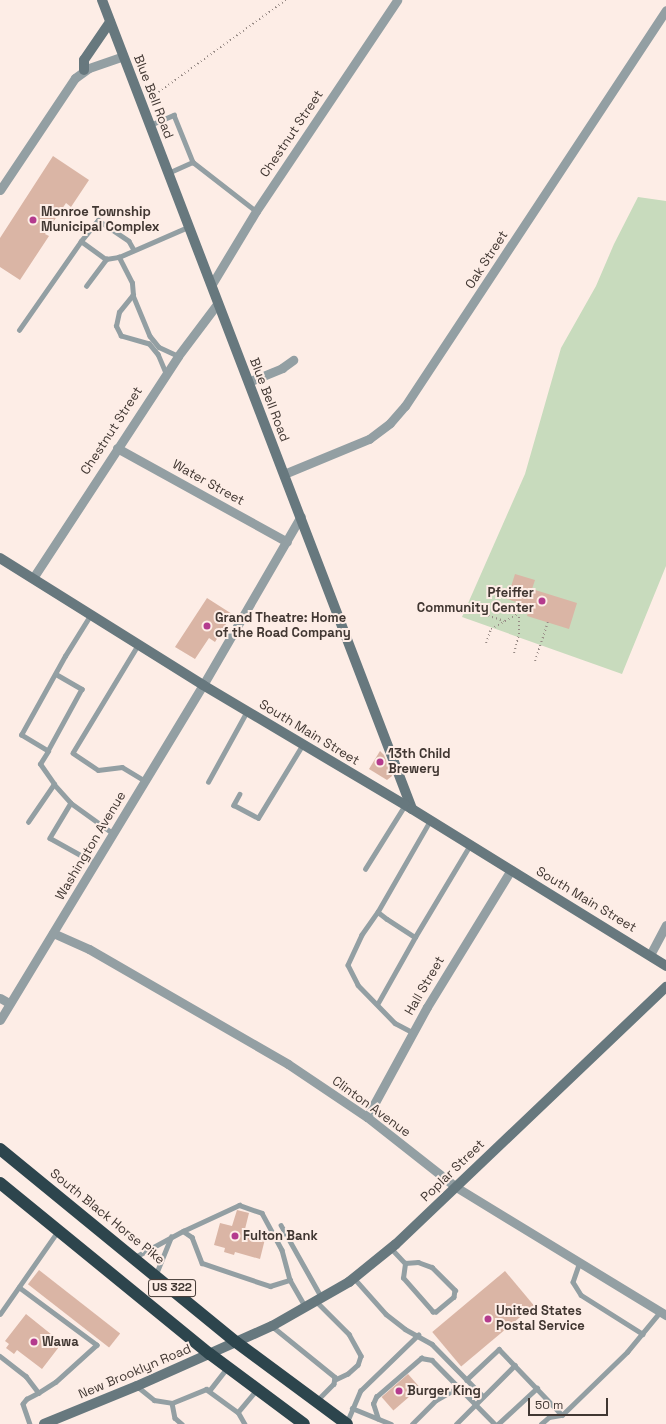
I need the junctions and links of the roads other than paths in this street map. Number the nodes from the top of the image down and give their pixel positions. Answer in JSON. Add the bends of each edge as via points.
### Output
{"nodes":[{"id":1,"x":102,"y":0,"type":"edge"},
{"id":2,"x":397,"y":0,"type":"edge"},
{"id":3,"x":666,"y":10,"type":"edge"},
{"id":4,"x":110,"y":22,"type":"junction"},
{"id":5,"x":123,"y":56,"type":"junction"},
{"id":6,"x":84,"y":70,"type":"junction"},
{"id":7,"x":150,"y":125,"type":"junction"},
{"id":8,"x":192,"y":162,"type":"junction"},
{"id":9,"x":168,"y":173,"type":"junction"},
{"id":10,"x":0,"y":190,"type":"edge"},
{"id":11,"x":256,"y":211,"type":"junction"},
{"id":12,"x":189,"y":226,"type":"junction"},
{"id":13,"x":82,"y":241,"type":"junction"},
{"id":14,"x":134,"y":250,"type":"junction"},
{"id":15,"x":119,"y":257,"type":"junction"},
{"id":16,"x":106,"y":259,"type":"junction"},
{"id":17,"x":212,"y":284,"type":"junction"},
{"id":18,"x":86,"y":286,"type":"dead end"},
{"id":19,"x":134,"y":295,"type":"junction"},
{"id":20,"x":218,"y":303,"type":"junction"},
{"id":21,"x":19,"y":330,"type":"dead end"},
{"id":22,"x":178,"y":356,"type":"junction"},
{"id":23,"x":293,"y":360,"type":"dead end"},
{"id":24,"x":166,"y":374,"type":"junction"},
{"id":25,"x":248,"y":382,"type":"junction"},
{"id":26,"x":117,"y":448,"type":"junction"},
{"id":27,"x":284,"y":474,"type":"junction"},
{"id":28,"x":301,"y":516,"type":"junction"},
{"id":29,"x":287,"y":542,"type":"junction"},
{"id":30,"x":0,"y":558,"type":"edge"},
{"id":31,"x":33,"y":578,"type":"junction"},
{"id":32,"x":91,"y":614,"type":"junction"},
{"id":33,"x":138,"y":644,"type":"junction"},
{"id":34,"x":56,"y":674,"type":"junction"},
{"id":35,"x":203,"y":685,"type":"junction"},
{"id":36,"x":247,"y":711,"type":"junction"},
{"id":37,"x":303,"y":744,"type":"junction"},
{"id":38,"x":48,"y":750,"type":"junction"},
{"id":39,"x":145,"y":781,"type":"junction"},
{"id":40,"x":208,"y":782,"type":"dead end"},
{"id":41,"x":54,"y":784,"type":"junction"},
{"id":42,"x":240,"y":794,"type":"dead end"},
{"id":43,"x":71,"y":803,"type":"junction"},
{"id":44,"x":409,"y":807,"type":"junction"},
{"id":45,"x":431,"y":820,"type":"junction"},
{"id":46,"x":28,"y":822,"type":"dead end"},
{"id":47,"x":114,"y":834,"type":"junction"},
{"id":48,"x":470,"y":845,"type":"junction"},
{"id":49,"x":95,"y":864,"type":"junction"},
{"id":50,"x":364,"y":869,"type":"dead end"},
{"id":51,"x":511,"y":870,"type":"junction"},
{"id":52,"x":378,"y":912,"type":"junction"},
{"id":53,"x":666,"y":925,"type":"edge"},
{"id":54,"x":53,"y":933,"type":"junction"},
{"id":55,"x":415,"y":937,"type":"junction"},
{"id":56,"x":650,"y":955,"type":"junction"},
{"id":57,"x":666,"y":966,"type":"edge"},
{"id":58,"x":666,"y":987,"type":"edge"},
{"id":59,"x":0,"y":998,"type":"edge"},
{"id":60,"x":9,"y":1003,"type":"junction"},
{"id":61,"x":378,"y":1003,"type":"junction"},
{"id":62,"x":0,"y":1020,"type":"edge"},
{"id":63,"x":414,"y":1033,"type":"junction"},
{"id":64,"x":367,"y":1117,"type":"junction"},
{"id":65,"x":0,"y":1149,"type":"edge"},
{"id":66,"x":0,"y":1183,"type":"edge"},
{"id":67,"x":456,"y":1187,"type":"junction"},
{"id":68,"x":281,"y":1225,"type":"dead end"},
{"id":69,"x":59,"y":1229,"type":"junction"},
{"id":70,"x":183,"y":1231,"type":"junction"},
{"id":71,"x":171,"y":1237,"type":"junction"},
{"id":72,"x":391,"y":1248,"type":"junction"},
{"id":73,"x":135,"y":1258,"type":"junction"},
{"id":74,"x":580,"y":1262,"type":"junction"},
{"id":75,"x":405,"y":1263,"type":"junction"},
{"id":76,"x":156,"y":1275,"type":"junction"},
{"id":77,"x":354,"y":1278,"type":"junction"},
{"id":78,"x":290,"y":1280,"type":"junction"},
{"id":79,"x":19,"y":1287,"type":"junction"},
{"id":80,"x":319,"y":1299,"type":"junction"},
{"id":81,"x":305,"y":1306,"type":"junction"},
{"id":82,"x":663,"y":1313,"type":"edge"},
{"id":83,"x":0,"y":1314,"type":"edge"},
{"id":84,"x":272,"y":1326,"type":"junction"},
{"id":85,"x":643,"y":1334,"type":"junction"},
{"id":86,"x":418,"y":1335,"type":"junction"},
{"id":87,"x":236,"y":1342,"type":"junction"},
{"id":88,"x":210,"y":1354,"type":"junction"},
{"id":89,"x":0,"y":1356,"type":"edge"},
{"id":90,"x":515,"y":1365,"type":"junction"},
{"id":91,"x":228,"y":1367,"type":"junction"},
{"id":92,"x":335,"y":1380,"type":"junction"},
{"id":93,"x":466,"y":1380,"type":"junction"},
{"id":94,"x":137,"y":1386,"type":"junction"},
{"id":95,"x":258,"y":1388,"type":"junction"},
{"id":96,"x":457,"y":1388,"type":"junction"},
{"id":97,"x":537,"y":1388,"type":"junction"},
{"id":98,"x":209,"y":1391,"type":"junction"},
{"id":99,"x":39,"y":1393,"type":"junction"},
{"id":100,"x":483,"y":1396,"type":"junction"},
{"id":101,"x":317,"y":1401,"type":"junction"},
{"id":102,"x":172,"y":1403,"type":"junction"},
{"id":103,"x":474,"y":1405,"type":"junction"},
{"id":104,"x":352,"y":1408,"type":"junction"},
{"id":105,"x":238,"y":1412,"type":"junction"},
{"id":106,"x":562,"y":1415,"type":"junction"},
{"id":107,"x":378,"y":1418,"type":"junction"},
{"id":108,"x":30,"y":1424,"type":"edge"},
{"id":109,"x":44,"y":1424,"type":"edge"},
{"id":110,"x":182,"y":1424,"type":"edge"},
{"id":111,"x":244,"y":1424,"type":"edge"},
{"id":112,"x":304,"y":1424,"type":"edge"},
{"id":113,"x":347,"y":1424,"type":"edge"},
{"id":114,"x":391,"y":1424,"type":"edge"},
{"id":115,"x":412,"y":1424,"type":"edge"},
{"id":116,"x":456,"y":1424,"type":"edge"},
{"id":117,"x":495,"y":1424,"type":"edge"},
{"id":118,"x":498,"y":1424,"type":"edge"},
{"id":119,"x":541,"y":1424,"type":"edge"}],
"edges":[{"from":1,"to":4,"type":"street","name":"Blue Bell Road"},
{"from":2,"to":11,"type":"street","name":"Chestnut Street"},
{"from":3,"to":27,"type":"street","name":"Oak Street","via":[[405,406],[390,423],[368,439]]},
{"from":4,"to":5,"type":"street","name":"Blue Bell Road"},
{"from":4,"to":6,"type":"street","via":[[84,60]]},
{"from":5,"to":6,"type":"street"},
{"from":5,"to":7,"type":"street","name":"Blue Bell Road"},
{"from":6,"to":10,"type":"street","via":[[75,78]]},
{"from":7,"to":8,"type":"lane","via":[[174,115]]},
{"from":7,"to":9,"type":"street","name":"Blue Bell Road"},
{"from":8,"to":9,"type":"lane"},
{"from":8,"to":11,"type":"lane"},
{"from":9,"to":12,"type":"street","name":"Blue Bell Road"},
{"from":11,"to":17,"type":"street","name":"Chestnut Street"},
{"from":12,"to":14,"type":"lane"},
{"from":12,"to":17,"type":"street","name":"Blue Bell Road"},
{"from":13,"to":14,"type":"lane","via":[[98,220],[129,241]]},
{"from":13,"to":16,"type":"lane"},
{"from":13,"to":21,"type":"lane"},
{"from":14,"to":15,"type":"lane"},
{"from":15,"to":16,"type":"lane"},
{"from":15,"to":19,"type":"lane","via":[[132,282]]},
{"from":16,"to":18,"type":"lane"},
{"from":17,"to":20,"type":"street","name":"Blue Bell Road"},
{"from":19,"to":22,"type":"lane","via":[[150,336],[159,346]]},
{"from":19,"to":24,"type":"lane","via":[[119,312],[116,326],[121,336],[149,344],[158,355]]},
{"from":20,"to":22,"type":"street","name":"Chestnut Street"},
{"from":20,"to":25,"type":"street","name":"Blue Bell Road"},
{"from":22,"to":24,"type":"street","name":"Chestnut Street"},
{"from":23,"to":25,"type":"street"},
{"from":24,"to":26,"type":"street","name":"Chestnut Street"},
{"from":25,"to":27,"type":"street","name":"Blue Bell Road"},
{"from":26,"to":29,"type":"street","name":"Water Street"},
{"from":26,"to":31,"type":"street","name":"Chestnut Street"},
{"from":27,"to":28,"type":"street","name":"Blue Bell Road"},
{"from":28,"to":29,"type":"street","name":"Washington Avenue"},
{"from":28,"to":44,"type":"street","name":"Blue Bell Road"},
{"from":29,"to":35,"type":"street","name":"Washington Avenue"},
{"from":30,"to":31,"type":"street","name":"South Main Street"},
{"from":31,"to":32,"type":"street","name":"South Main Street"},
{"from":32,"to":33,"type":"street","name":"South Main Street"},
{"from":32,"to":34,"type":"lane"},
{"from":33,"to":35,"type":"street","name":"South Main Street"},
{"from":33,"to":39,"type":"lane","via":[[73,753],[98,770],[122,768]]},
{"from":34,"to":38,"type":"lane","via":[[82,690]]},
{"from":34,"to":38,"type":"lane","via":[[21,735]]},
{"from":35,"to":36,"type":"street","name":"South Main Street"},
{"from":35,"to":39,"type":"street","name":"Washington Avenue"},
{"from":36,"to":37,"type":"street","name":"South Main Street"},
{"from":36,"to":40,"type":"lane"},
{"from":37,"to":42,"type":"lane","via":[[258,818],[234,805]]},
{"from":37,"to":44,"type":"street","name":"South Main Street"},
{"from":38,"to":41,"type":"lane","via":[[40,764]]},
{"from":39,"to":47,"type":"street","name":"Washington Avenue"},
{"from":41,"to":43,"type":"lane"},
{"from":41,"to":46,"type":"lane"},
{"from":43,"to":47,"type":"lane"},
{"from":43,"to":49,"type":"lane","via":[[50,838]]},
{"from":44,"to":45,"type":"street","name":"South Main Street"},
{"from":44,"to":50,"type":"lane"},
{"from":45,"to":48,"type":"street","name":"South Main Street"},
{"from":45,"to":52,"type":"lane"},
{"from":47,"to":49,"type":"street","name":"Washington Avenue"},
{"from":48,"to":51,"type":"street","name":"South Main Street"},
{"from":48,"to":55,"type":"lane"},
{"from":49,"to":54,"type":"street","name":"Washington Avenue"},
{"from":51,"to":56,"type":"street","name":"South Main Street"},
{"from":51,"to":63,"type":"street","name":"Hall Street","via":[[426,1008]]},
{"from":52,"to":55,"type":"lane"},
{"from":52,"to":61,"type":"lane","via":[[362,935],[348,965],[358,985]]},
{"from":53,"to":56,"type":"street"},
{"from":54,"to":60,"type":"street","name":"Washington Avenue"},
{"from":54,"to":64,"type":"street","name":"Clinton Avenue","via":[[89,949],[288,1064]]},
{"from":55,"to":61,"type":"lane"},
{"from":56,"to":57,"type":"street","name":"South Main Street"},
{"from":58,"to":67,"type":"street","name":"Poplar Street"},
{"from":59,"to":60,"type":"street"},
{"from":60,"to":62,"type":"street","name":"Washington Avenue"},
{"from":61,"to":63,"type":"lane","via":[[395,1023]]},
{"from":63,"to":64,"type":"street","name":"Hall Street"},
{"from":64,"to":67,"type":"street","name":"Clinton Avenue"},
{"from":65,"to":73,"type":"highway","name":"South Black Horse Pike","number":"US 322"},
{"from":66,"to":69,"type":"highway","number":"US 322"},
{"from":67,"to":72,"type":"street","name":"Poplar Street"},
{"from":67,"to":74,"type":"street","name":"Clinton Avenue"},
{"from":68,"to":80,"type":"lane"},
{"from":69,"to":79,"type":"lane"},
{"from":69,"to":88,"type":"highway","number":"US 322"},
{"from":70,"to":71,"type":"lane"},
{"from":70,"to":78,"type":"lane","via":[[192,1237],[202,1263],[270,1286]]},
{"from":70,"to":78,"type":"lane","via":[[239,1205],[262,1213],[282,1250]]},
{"from":71,"to":73,"type":"lane"},
{"from":71,"to":76,"type":"lane"},
{"from":72,"to":75,"type":"lane"},
{"from":72,"to":77,"type":"street","name":"Poplar Street"},
{"from":73,"to":76,"type":"highway","name":"South Black Horse Pike","number":"US 322"},
{"from":74,"to":82,"type":"street","name":"Clinton Avenue"},
{"from":74,"to":85,"type":"lane","via":[[573,1282],[581,1296]]},
{"from":75,"to":75,"type":"lane","via":[[418,1262],[432,1267],[455,1290],[454,1297],[436,1312],[432,1312],[403,1278]]},
{"from":76,"to":87,"type":"highway","name":"South Black Horse Pike","number":"US 322"},
{"from":77,"to":80,"type":"street","name":"Poplar Street"},
{"from":77,"to":86,"type":"lane","via":[[386,1314],[405,1329]]},
{"from":78,"to":81,"type":"lane"},
{"from":79,"to":83,"type":"lane"},
{"from":79,"to":99,"type":"lane","via":[[97,1345],[56,1382]]},
{"from":80,"to":81,"type":"street","name":"Poplar Street"},
{"from":80,"to":92,"type":"lane","via":[[349,1334],[362,1356],[353,1370]]},
{"from":81,"to":84,"type":"street","name":"Poplar Street"},
{"from":82,"to":85,"type":"lane"},
{"from":84,"to":87,"type":"street","name":"Poplar Street"},
{"from":84,"to":92,"type":"lane"},
{"from":85,"to":106,"type":"lane"},
{"from":86,"to":93,"type":"lane","via":[[432,1344]]},
{"from":86,"to":104,"type":"lane","via":[[360,1391]]},
{"from":87,"to":88,"type":"street","name":"New Brooklyn Road"},
{"from":87,"to":101,"type":"highway","name":"South Black Horse Pike","number":"US 322"},
{"from":88,"to":91,"type":"highway","number":"US 322"},
{"from":88,"to":94,"type":"street","name":"New Brooklyn Road"},
{"from":89,"to":99,"type":"lane","via":[[26,1376]]},
{"from":90,"to":93,"type":"lane","via":[[499,1349]]},
{"from":90,"to":97,"type":"lane"},
{"from":90,"to":100,"type":"lane"},
{"from":91,"to":95,"type":"highway","number":"US 322"},
{"from":91,"to":98,"type":"lane"},
{"from":92,"to":101,"type":"lane"},
{"from":93,"to":100,"type":"lane"},
{"from":94,"to":102,"type":"lane","via":[[154,1400]]},
{"from":94,"to":109,"type":"street","name":"New Brooklyn Road"},
{"from":95,"to":105,"type":"lane"},
{"from":95,"to":112,"type":"highway","number":"US 322"},
{"from":96,"to":103,"type":"lane"},
{"from":96,"to":107,"type":"lane","via":[[432,1360],[421,1358],[376,1397],[373,1404]]},
{"from":96,"to":115,"type":"lane","via":[[436,1400]]},
{"from":97,"to":106,"type":"lane"},
{"from":97,"to":118,"type":"lane"},
{"from":98,"to":102,"type":"lane","via":[[206,1389]]},
{"from":98,"to":105,"type":"lane"},
{"from":99,"to":108,"type":"lane","via":[[23,1404]]},
{"from":100,"to":103,"type":"lane"},
{"from":101,"to":113,"type":"highway","name":"South Black Horse Pike","number":"US 322"},
{"from":102,"to":110,"type":"lane","via":[[175,1418]]},
{"from":103,"to":116,"type":"lane"},
{"from":103,"to":117,"type":"lane"},
{"from":104,"to":107,"type":"lane"},
{"from":104,"to":113,"type":"lane"},
{"from":105,"to":111,"type":"lane"},
{"from":106,"to":119,"type":"lane","via":[[549,1417]]},
{"from":107,"to":114,"type":"lane"}]}
